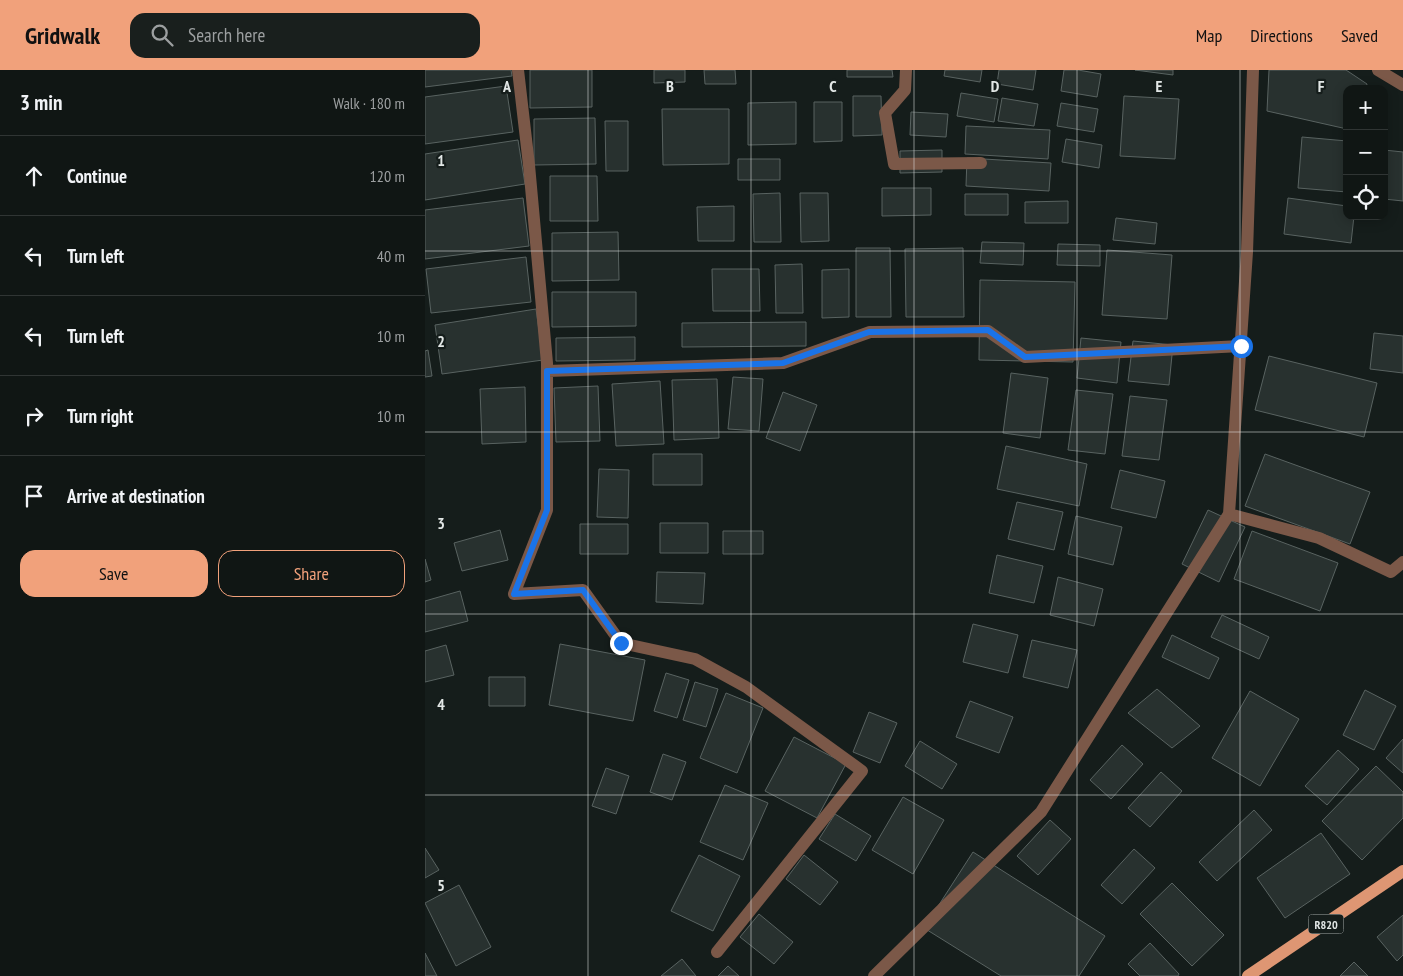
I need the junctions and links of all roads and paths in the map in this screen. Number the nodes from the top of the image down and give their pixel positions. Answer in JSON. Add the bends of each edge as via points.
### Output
{"nodes":[{"id":1,"x":518,"y":70,"type":"edge"},
{"id":2,"x":906,"y":70,"type":"edge"},
{"id":3,"x":1253,"y":70,"type":"edge"},
{"id":4,"x":1378,"y":70,"type":"edge"},
{"id":5,"x":1403,"y":85,"type":"edge"},
{"id":6,"x":981,"y":163,"type":"dead end"},
{"id":7,"x":1241,"y":346,"type":"junction"},
{"id":8,"x":547,"y":371,"type":"junction"},
{"id":9,"x":1229,"y":514,"type":"junction"},
{"id":10,"x":1403,"y":562,"type":"edge"},
{"id":11,"x":1403,"y":871,"type":"edge"},
{"id":12,"x":717,"y":952,"type":"dead end"},
{"id":13,"x":874,"y":976,"type":"edge"},
{"id":14,"x":1248,"y":976,"type":"edge"}],
"edges":[{"from":1,"to":8,"type":"street"},
{"from":2,"to":6,"type":"street","via":[[905,90],[885,113],[894,164]]},
{"from":3,"to":7,"type":"street"},
{"from":4,"to":5,"type":"street"},
{"from":7,"to":8,"type":"street","via":[[1025,357],[988,330],[869,332],[783,363]]},
{"from":7,"to":9,"type":"street"},
{"from":8,"to":12,"type":"street","via":[[547,510],[514,594],[583,590],[621,643],[695,659],[746,687],[862,771]]},
{"from":9,"to":10,"type":"street","via":[[1319,538],[1391,572]]},
{"from":9,"to":13,"type":"street","via":[[1041,812]]},
{"from":11,"to":14,"type":"main road","number":"R820"}]}
